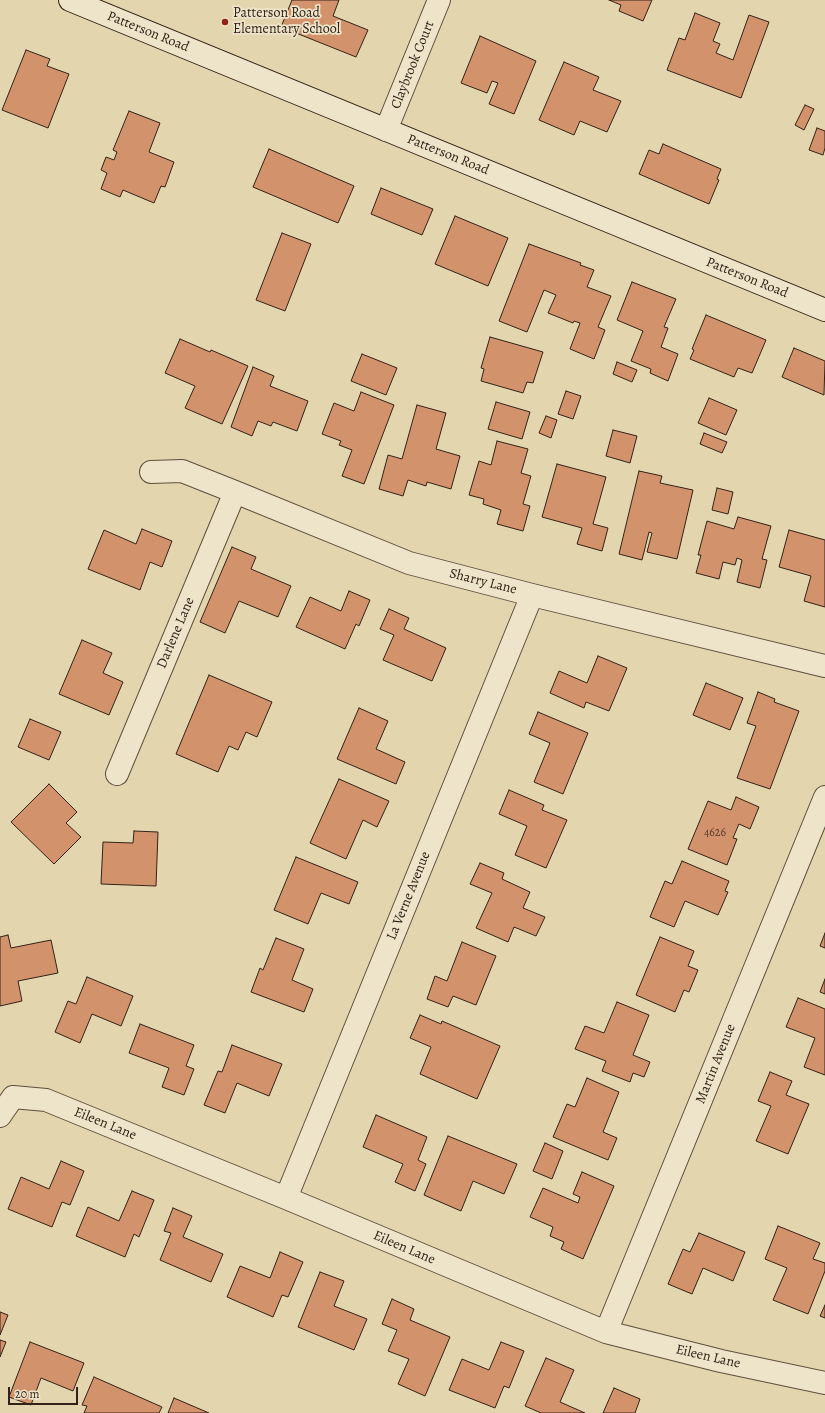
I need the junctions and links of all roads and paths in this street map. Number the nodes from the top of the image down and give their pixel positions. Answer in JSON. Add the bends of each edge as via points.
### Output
{"nodes":[{"id":1,"x":70,"y":0,"type":"edge"},
{"id":2,"x":439,"y":0,"type":"edge"},
{"id":3,"x":386,"y":130,"type":"junction"},
{"id":4,"x":825,"y":310,"type":"edge"},
{"id":5,"x":151,"y":472,"type":"dead end"},
{"id":6,"x":235,"y":492,"type":"junction"},
{"id":7,"x":532,"y":595,"type":"junction"},
{"id":8,"x":825,"y":666,"type":"edge"},
{"id":9,"x":117,"y":774,"type":"dead end"},
{"id":10,"x":825,"y":797,"type":"edge"},
{"id":11,"x":0,"y":1116,"type":"edge"},
{"id":12,"x":286,"y":1198,"type":"junction"},
{"id":13,"x":606,"y":1332,"type":"junction"},
{"id":14,"x":825,"y":1383,"type":"edge"}],
"edges":[{"from":1,"to":3,"type":"street","name":"Patterson Road"},
{"from":2,"to":3,"type":"street","name":"Claybrook Court"},
{"from":3,"to":4,"type":"street","name":"Patterson Road"},
{"from":5,"to":6,"type":"street","name":"Sharry Lane","via":[[182,471]]},
{"from":6,"to":7,"type":"street","name":"Sharry Lane","via":[[409,563]]},
{"from":6,"to":9,"type":"street","name":"Darlene Lane"},
{"from":7,"to":8,"type":"street","name":"Sharry Lane"},
{"from":7,"to":12,"type":"street","name":"La Verne Avenue"},
{"from":10,"to":13,"type":"street","name":"Martin Avenue"},
{"from":11,"to":12,"type":"street","name":"Eileen Lane","via":[[13,1097],[46,1100]]},
{"from":12,"to":13,"type":"street","name":"Eileen Lane"},
{"from":13,"to":14,"type":"street","name":"Eileen Lane","via":[[721,1361]]}]}
